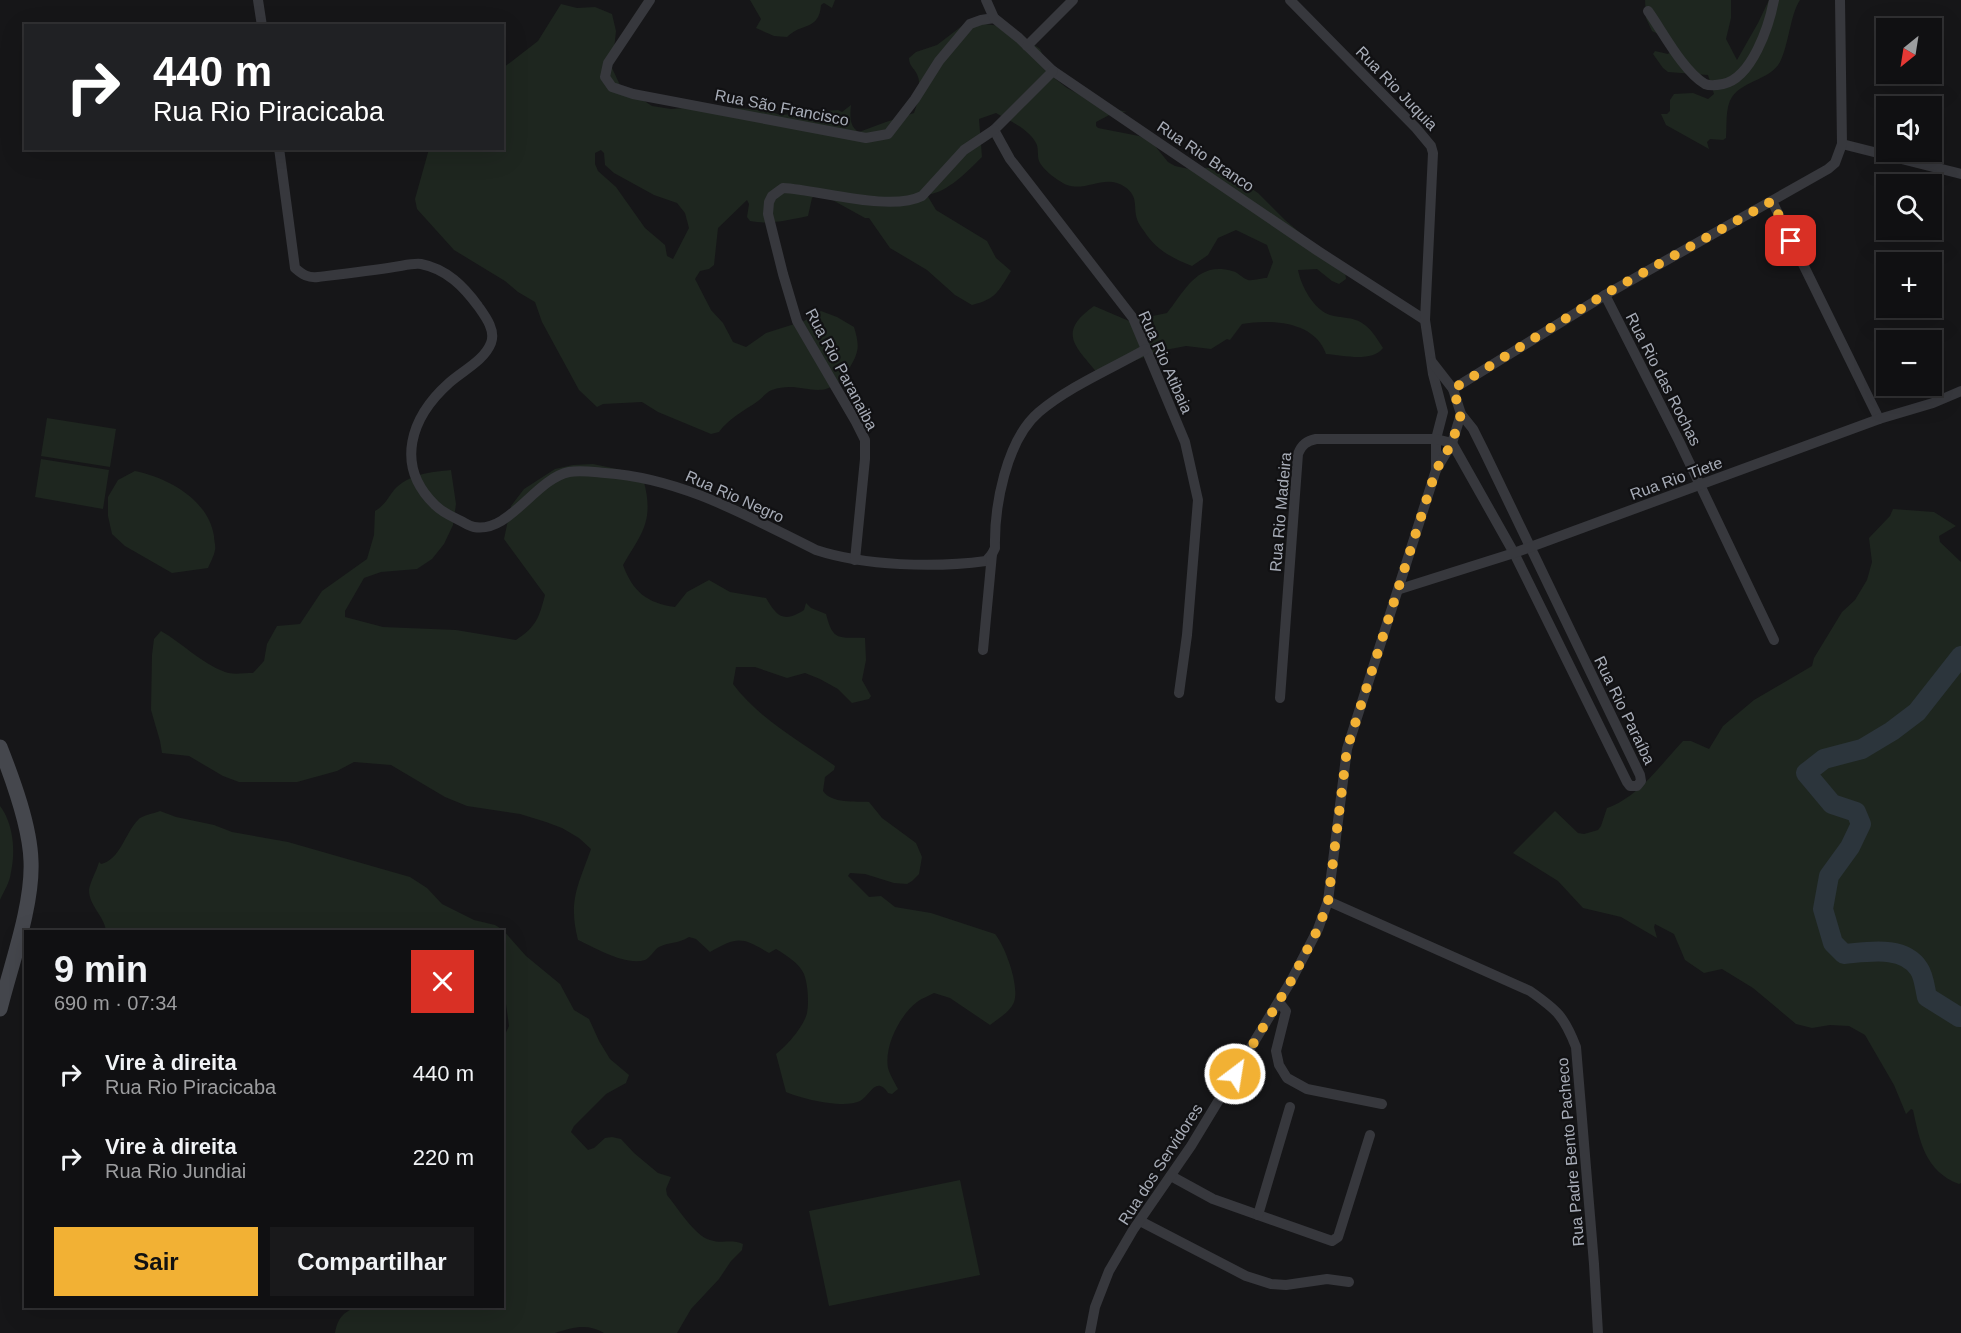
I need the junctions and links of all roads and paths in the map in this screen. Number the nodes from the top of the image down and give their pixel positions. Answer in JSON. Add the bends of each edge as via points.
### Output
{"nodes":[{"id":1,"x":258,"y":0,"type":"edge"},
{"id":2,"x":650,"y":0,"type":"edge"},
{"id":3,"x":986,"y":0,"type":"edge"},
{"id":4,"x":1073,"y":0,"type":"edge"},
{"id":5,"x":1290,"y":0,"type":"edge"},
{"id":6,"x":1774,"y":0,"type":"edge"},
{"id":7,"x":1840,"y":0,"type":"edge"},
{"id":8,"x":1648,"y":11,"type":"dead end"},
{"id":9,"x":994,"y":18,"type":"junction"},
{"id":10,"x":262,"y":24,"type":"edge"},
{"id":11,"x":1027,"y":46,"type":"junction"},
{"id":12,"x":1053,"y":71,"type":"junction"},
{"id":13,"x":994,"y":130,"type":"junction"},
{"id":14,"x":1842,"y":144,"type":"junction"},
{"id":15,"x":279,"y":150,"type":"edge"},
{"id":16,"x":1961,"y":174,"type":"edge"},
{"id":17,"x":1772,"y":201,"type":"junction"},
{"id":18,"x":1605,"y":294,"type":"junction"},
{"id":19,"x":1425,"y":320,"type":"junction"},
{"id":20,"x":1146,"y":349,"type":"junction"},
{"id":21,"x":1432,"y":362,"type":"junction"},
{"id":22,"x":1453,"y":389,"type":"junction"},
{"id":23,"x":1961,"y":392,"type":"edge"},
{"id":24,"x":1443,"y":412,"type":"junction"},
{"id":25,"x":1461,"y":414,"type":"junction"},
{"id":26,"x":1879,"y":419,"type":"junction"},
{"id":27,"x":1436,"y":439,"type":"junction"},
{"id":28,"x":1452,"y":443,"type":"junction"},
{"id":29,"x":1436,"y":470,"type":"junction"},
{"id":30,"x":1701,"y":486,"type":"junction"},
{"id":31,"x":1529,"y":547,"type":"junction"},
{"id":32,"x":1514,"y":553,"type":"junction"},
{"id":33,"x":992,"y":554,"type":"junction"},
{"id":34,"x":855,"y":560,"type":"junction"},
{"id":35,"x":1400,"y":589,"type":"junction"},
{"id":36,"x":1774,"y":640,"type":"dead end"},
{"id":37,"x":983,"y":650,"type":"dead end"},
{"id":38,"x":1179,"y":693,"type":"dead end"},
{"id":39,"x":1280,"y":699,"type":"dead end"},
{"id":40,"x":0,"y":747,"type":"edge"},
{"id":41,"x":1328,"y":902,"type":"junction"},
{"id":42,"x":1278,"y":1002,"type":"junction"},
{"id":43,"x":0,"y":1009,"type":"edge"},
{"id":44,"x":1382,"y":1104,"type":"dead end"},
{"id":45,"x":1290,"y":1107,"type":"dead end"},
{"id":46,"x":1370,"y":1135,"type":"dead end"},
{"id":47,"x":1171,"y":1176,"type":"junction"},
{"id":48,"x":1258,"y":1215,"type":"junction"},
{"id":49,"x":1140,"y":1221,"type":"junction"},
{"id":50,"x":1349,"y":1282,"type":"dead end"},
{"id":51,"x":1090,"y":1333,"type":"edge"},
{"id":52,"x":1598,"y":1333,"type":"edge"}],
"edges":[{"from":1,"to":10,"type":"street"},
{"from":2,"to":9,"type":"street","name":"Rua São Francisco","via":[[608,63],[605,77],[612,87],[866,138],[888,134],[970,24]]},
{"from":3,"to":9,"type":"street","name":"Rua Rio Branco"},
{"from":4,"to":11,"type":"street"},
{"from":5,"to":19,"type":"street","name":"Rua Rio Juquia","via":[[1431,146]]},
{"from":6,"to":8,"type":"street","via":[[1750,63],[1731,82],[1720,85],[1707,85],[1689,70]]},
{"from":7,"to":14,"type":"street"},
{"from":9,"to":11,"type":"street","name":"Rua Rio Branco"},
{"from":11,"to":12,"type":"street","name":"Rua Rio Branco"},
{"from":12,"to":13,"type":"street"},
{"from":12,"to":19,"type":"street","name":"Rua Rio Branco"},
{"from":13,"to":20,"type":"street","name":"Rua Rio Atibaia","via":[[1010,159],[1133,318]]},
{"from":13,"to":34,"type":"street","name":"Rua Rio Paranaiba","via":[[964,150],[915,200],[887,201],[783,188],[769,202],[771,227],[797,321],[865,440]]},
{"from":14,"to":16,"type":"street"},
{"from":14,"to":17,"type":"street","via":[[1835,163],[1828,169]]},
{"from":15,"to":34,"type":"street","name":"Rua Rio Negro","via":[[296,268],[301,273],[309,278],[420,264],[448,275],[464,287],[492,332],[490,345],[481,358],[431,402],[417,421],[410,443],[411,462],[418,480],[429,500],[443,513],[472,527],[490,527],[561,475],[585,471],[616,473],[690,490],[816,550]]},
{"from":17,"to":18,"type":"street"},
{"from":17,"to":26,"type":"street"},
{"from":18,"to":22,"type":"street"},
{"from":18,"to":30,"type":"street","name":"Rua Rio das Rochas"},
{"from":19,"to":21,"type":"street","name":"Rua Rio Juquia"},
{"from":20,"to":33,"type":"street","via":[[1059,398],[1027,427],[1004,475]]},
{"from":20,"to":38,"type":"street","name":"Rua Rio Atibaia","via":[[1185,442],[1198,500]]},
{"from":21,"to":22,"type":"street","name":"Rua Rio Juquia"},
{"from":21,"to":24,"type":"street","name":"Rua Rio Juquia"},
{"from":22,"to":25,"type":"street","name":"Rua Rio Paraíba"},
{"from":23,"to":26,"type":"street","name":"Rua Rio Tiete"},
{"from":24,"to":25,"type":"street"},
{"from":24,"to":27,"type":"street","name":"Rua dos Servidores"},
{"from":25,"to":28,"type":"street","name":"Rua dos Servidores"},
{"from":25,"to":31,"type":"street","name":"Rua Rio Paraíba","via":[[1473,429]]},
{"from":26,"to":30,"type":"street","name":"Rua Rio Tiete"},
{"from":27,"to":28,"type":"street","name":"Rua Rio Madeira"},
{"from":27,"to":29,"type":"street","name":"Rua dos Servidores"},
{"from":27,"to":39,"type":"street","name":"Rua Rio Madeira","via":[[1316,439],[1300,448]]},
{"from":28,"to":29,"type":"street","name":"Rua dos Servidores"},
{"from":28,"to":32,"type":"street","name":"Rua Rio Paraíba"},
{"from":29,"to":35,"type":"street","name":"Rua dos Servidores"},
{"from":30,"to":31,"type":"street","name":"Rua Rio Tiete"},
{"from":30,"to":36,"type":"street","name":"Rua Rio das Rochas"},
{"from":31,"to":32,"type":"street","name":"Rua Rio Tiete"},
{"from":31,"to":32,"type":"street","name":"Rua Rio Paraíba","via":[[1640,775],[1637,786],[1627,782]]},
{"from":32,"to":35,"type":"street","name":"Rua Rio Tiete"},
{"from":33,"to":34,"type":"street","name":"Rua Rio Negro","via":[[986,561],[959,565]]},
{"from":33,"to":37,"type":"street"},
{"from":35,"to":41,"type":"street","name":"Rua dos Servidores","via":[[1347,749]]},
{"from":40,"to":43,"type":"main road","via":[[12,779],[31,861],[29,898]]},
{"from":41,"to":42,"type":"street","name":"Rua dos Servidores","via":[[1309,948]]},
{"from":41,"to":52,"type":"street","name":"Rua Padre Bento Pacheco","via":[[1530,991],[1552,1006],[1566,1023],[1576,1047]]},
{"from":42,"to":44,"type":"street","via":[[1286,1011],[1276,1051],[1287,1078],[1307,1089]]},
{"from":42,"to":47,"type":"street","name":"Rua dos Servidores"},
{"from":45,"to":48,"type":"street"},
{"from":46,"to":48,"type":"street","via":[[1338,1237],[1332,1241]]},
{"from":47,"to":48,"type":"street"},
{"from":47,"to":49,"type":"street","name":"Rua dos Servidores"},
{"from":49,"to":50,"type":"street","via":[[1246,1276],[1271,1284],[1327,1279]]},
{"from":49,"to":51,"type":"street","name":"Rua dos Servidores","via":[[1109,1270]]}]}
